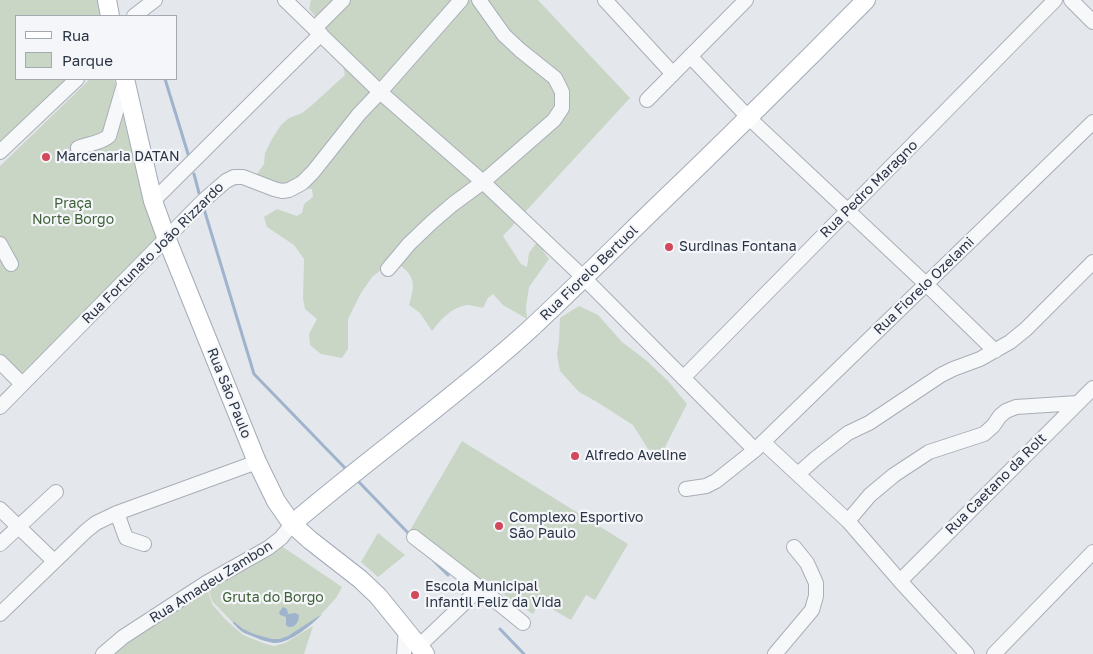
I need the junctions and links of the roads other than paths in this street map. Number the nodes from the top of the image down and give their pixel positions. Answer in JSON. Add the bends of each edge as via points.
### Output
{"nodes":[{"id":1,"x":107,"y":0,"type":"edge"},
{"id":2,"x":155,"y":0,"type":"edge"},
{"id":3,"x":285,"y":0,"type":"edge"},
{"id":4,"x":344,"y":0,"type":"edge"},
{"id":5,"x":461,"y":0,"type":"edge"},
{"id":6,"x":478,"y":0,"type":"edge"},
{"id":7,"x":605,"y":0,"type":"edge"},
{"id":8,"x":746,"y":0,"type":"edge"},
{"id":9,"x":866,"y":0,"type":"edge"},
{"id":10,"x":1055,"y":0,"type":"edge"},
{"id":11,"x":1071,"y":0,"type":"edge"},
{"id":12,"x":110,"y":15,"type":"edge"},
{"id":13,"x":135,"y":15,"type":"edge"},
{"id":14,"x":1093,"y":22,"type":"edge"},
{"id":15,"x":318,"y":31,"type":"junction"},
{"id":16,"x":690,"y":56,"type":"junction"},
{"id":17,"x":673,"y":74,"type":"junction"},
{"id":18,"x":76,"y":80,"type":"edge"},
{"id":19,"x":125,"y":80,"type":"edge"},
{"id":20,"x":380,"y":92,"type":"junction"},
{"id":21,"x":647,"y":100,"type":"dead end"},
{"id":22,"x":749,"y":118,"type":"junction"},
{"id":23,"x":1093,"y":122,"type":"edge"},
{"id":24,"x":78,"y":148,"type":"dead end"},
{"id":25,"x":0,"y":152,"type":"edge"},
{"id":26,"x":483,"y":182,"type":"junction"},
{"id":27,"x":153,"y":201,"type":"junction"},
{"id":28,"x":848,"y":210,"type":"junction"},
{"id":29,"x":166,"y":238,"type":"junction"},
{"id":30,"x":0,"y":244,"type":"edge"},
{"id":31,"x":1093,"y":262,"type":"edge"},
{"id":32,"x":11,"y":264,"type":"dead end"},
{"id":33,"x":388,"y":269,"type":"dead end"},
{"id":34,"x":584,"y":278,"type":"junction"},
{"id":35,"x":926,"y":284,"type":"junction"},
{"id":36,"x":995,"y":351,"type":"junction"},
{"id":37,"x":0,"y":362,"type":"edge"},
{"id":38,"x":682,"y":378,"type":"junction"},
{"id":39,"x":22,"y":384,"type":"junction"},
{"id":40,"x":1093,"y":388,"type":"edge"},
{"id":41,"x":1078,"y":403,"type":"junction"},
{"id":42,"x":0,"y":407,"type":"edge"},
{"id":43,"x":759,"y":446,"type":"junction"},
{"id":44,"x":258,"y":462,"type":"junction"},
{"id":45,"x":798,"y":474,"type":"junction"},
{"id":46,"x":686,"y":489,"type":"dead end"},
{"id":47,"x":56,"y":492,"type":"dead end"},
{"id":48,"x":276,"y":501,"type":"junction"},
{"id":49,"x":317,"y":503,"type":"junction"},
{"id":50,"x":0,"y":509,"type":"edge"},
{"id":51,"x":117,"y":513,"type":"junction"},
{"id":52,"x":848,"y":521,"type":"junction"},
{"id":53,"x":292,"y":524,"type":"junction"},
{"id":54,"x":18,"y":526,"type":"junction"},
{"id":55,"x":414,"y":537,"type":"dead end"},
{"id":56,"x":0,"y":544,"type":"edge"},
{"id":57,"x":144,"y":544,"type":"dead end"},
{"id":58,"x":794,"y":547,"type":"dead end"},
{"id":59,"x":1093,"y":552,"type":"edge"},
{"id":60,"x":54,"y":561,"type":"junction"},
{"id":61,"x":900,"y":581,"type":"junction"},
{"id":62,"x":480,"y":588,"type":"junction"},
{"id":63,"x":0,"y":614,"type":"edge"},
{"id":64,"x":523,"y":623,"type":"dead end"},
{"id":65,"x":416,"y":651,"type":"edge"},
{"id":66,"x":103,"y":654,"type":"edge"},
{"id":67,"x":775,"y":654,"type":"edge"},
{"id":68,"x":967,"y":654,"type":"edge"},
{"id":69,"x":994,"y":654,"type":"edge"}],
"edges":[{"from":1,"to":12,"type":"main road"},
{"from":2,"to":13,"type":"street"},
{"from":3,"to":15,"type":"street"},
{"from":4,"to":15,"type":"street"},
{"from":5,"to":20,"type":"street","name":"Rua Fortunato João Rizzardo"},
{"from":6,"to":26,"type":"street","via":[[504,35],[555,78],[562,92],[562,108],[554,120]]},
{"from":7,"to":17,"type":"street"},
{"from":8,"to":16,"type":"street"},
{"from":9,"to":22,"type":"main road","name":"Rua Fiorelo Bertuol"},
{"from":10,"to":28,"type":"street","name":"Rua Pedro Maragno"},
{"from":11,"to":14,"type":"street"},
{"from":15,"to":20,"type":"street"},
{"from":15,"to":27,"type":"street"},
{"from":16,"to":17,"type":"street"},
{"from":16,"to":22,"type":"street"},
{"from":17,"to":21,"type":"street"},
{"from":18,"to":25,"type":"street"},
{"from":19,"to":24,"type":"street","via":[[109,136]]},
{"from":19,"to":27,"type":"main road","name":"Rua São Paulo"},
{"from":20,"to":26,"type":"street"},
{"from":20,"to":29,"type":"street","name":"Rua Fortunato João Rizzardo","via":[[302,183],[282,191],[243,177],[234,177],[204,200]]},
{"from":22,"to":28,"type":"street"},
{"from":22,"to":34,"type":"main road","name":"Rua Fiorelo Bertuol"},
{"from":23,"to":35,"type":"street","name":"Rua Fiorelo Ozelami"},
{"from":26,"to":33,"type":"street","via":[[432,222]]},
{"from":26,"to":34,"type":"street"},
{"from":27,"to":29,"type":"main road","name":"Rua São Paulo"},
{"from":28,"to":35,"type":"street"},
{"from":28,"to":38,"type":"street","name":"Rua Pedro Maragno"},
{"from":29,"to":39,"type":"street","name":"Rua Fortunato João Rizzardo"},
{"from":29,"to":44,"type":"main road","name":"Rua São Paulo"},
{"from":30,"to":32,"type":"street"},
{"from":31,"to":36,"type":"street","via":[[1026,328]]},
{"from":34,"to":38,"type":"street"},
{"from":34,"to":49,"type":"main road","name":"Rua Fiorelo Bertuol","via":[[465,386]]},
{"from":35,"to":36,"type":"street"},
{"from":35,"to":43,"type":"street","name":"Rua Fiorelo Ozelami"},
{"from":36,"to":45,"type":"street","via":[[942,375],[869,423],[848,433]]},
{"from":37,"to":39,"type":"street"},
{"from":38,"to":43,"type":"street"},
{"from":39,"to":42,"type":"street","name":"Rua Fortunato João Rizzardo"},
{"from":40,"to":41,"type":"street","name":"Rua Caetano da Rolt"},
{"from":41,"to":52,"type":"street","via":[[1016,407],[1006,411],[984,434],[929,452],[894,475],[870,495]]},
{"from":41,"to":61,"type":"street","name":"Rua Caetano da Rolt"},
{"from":43,"to":45,"type":"street"},
{"from":43,"to":46,"type":"street","name":"Rua Fiorelo Ozelami","via":[[716,481]]},
{"from":44,"to":48,"type":"main road","name":"Rua São Paulo"},
{"from":44,"to":51,"type":"street"},
{"from":45,"to":52,"type":"street"},
{"from":47,"to":54,"type":"street"},
{"from":48,"to":49,"type":"main road","via":[[288,505]]},
{"from":48,"to":53,"type":"main road","name":"Rua São Paulo"},
{"from":49,"to":53,"type":"main road","name":"Rua Fiorelo Bertuol"},
{"from":50,"to":54,"type":"street"},
{"from":51,"to":57,"type":"street","via":[[126,538]]},
{"from":51,"to":60,"type":"street","via":[[96,523]]},
{"from":52,"to":61,"type":"street"},
{"from":53,"to":65,"type":"main road","name":"Rua São Paulo","via":[[378,596],[406,629]]},
{"from":53,"to":66,"type":"street","name":"Rua Amadeu Zambon","via":[[268,548],[206,582]]},
{"from":54,"to":56,"type":"street"},
{"from":54,"to":60,"type":"street"},
{"from":55,"to":62,"type":"street"},
{"from":58,"to":67,"type":"street","via":[[816,583],[816,596],[812,610]]},
{"from":59,"to":69,"type":"street"},
{"from":60,"to":63,"type":"street"},
{"from":61,"to":68,"type":"street"},
{"from":62,"to":64,"type":"street"},
{"from":62,"to":65,"type":"street"}]}
